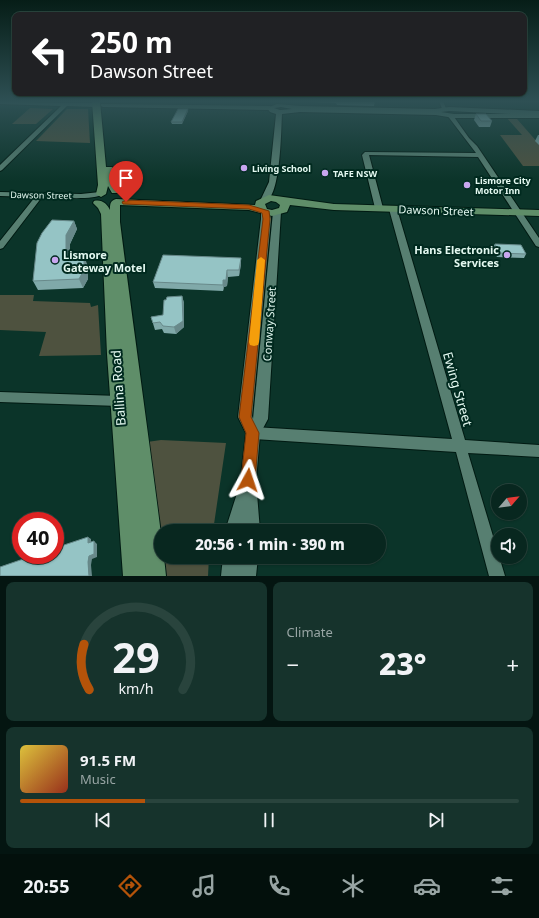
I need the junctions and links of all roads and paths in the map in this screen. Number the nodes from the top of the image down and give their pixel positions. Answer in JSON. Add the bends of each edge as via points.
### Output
{"nodes":[{"id":1,"x":42,"y":128,"type":"edge"},
{"id":2,"x":100,"y":128,"type":"edge"},
{"id":3,"x":103,"y":128,"type":"edge"},
{"id":4,"x":279,"y":128,"type":"edge"},
{"id":5,"x":458,"y":128,"type":"edge"},
{"id":6,"x":465,"y":128,"type":"edge"},
{"id":7,"x":474,"y":146,"type":"junction"},
{"id":8,"x":480,"y":155,"type":"junction"},
{"id":9,"x":0,"y":169,"type":"edge"},
{"id":10,"x":273,"y":182,"type":"junction"},
{"id":11,"x":0,"y":194,"type":"edge"},
{"id":12,"x":40,"y":195,"type":"junction"},
{"id":13,"x":99,"y":198,"type":"junction"},
{"id":14,"x":117,"y":198,"type":"junction"},
{"id":15,"x":264,"y":205,"type":"junction"},
{"id":16,"x":280,"y":206,"type":"junction"},
{"id":17,"x":379,"y":208,"type":"junction"},
{"id":18,"x":393,"y":209,"type":"junction"},
{"id":19,"x":517,"y":213,"type":"junction"},
{"id":20,"x":539,"y":213,"type":"edge"},
{"id":21,"x":539,"y":244,"type":"edge"},
{"id":22,"x":0,"y":246,"type":"edge"},
{"id":23,"x":0,"y":397,"type":"edge"},
{"id":24,"x":119,"y":401,"type":"junction"},
{"id":25,"x":253,"y":433,"type":"junction"},
{"id":26,"x":460,"y":447,"type":"junction"},
{"id":27,"x":539,"y":451,"type":"edge"},
{"id":28,"x":248,"y":480,"type":"junction"},
{"id":29,"x":236,"y":524,"type":"edge"},
{"id":30,"x":251,"y":524,"type":"edge"},
{"id":31,"x":231,"y":564,"type":"edge"},
{"id":32,"x":249,"y":564,"type":"edge"},
{"id":33,"x":134,"y":576,"type":"edge"},
{"id":34,"x":154,"y":576,"type":"edge"},
{"id":35,"x":230,"y":576,"type":"edge"},
{"id":36,"x":248,"y":576,"type":"edge"},
{"id":37,"x":497,"y":576,"type":"edge"}],
"edges":[{"from":1,"to":9,"type":"street"},
{"from":2,"to":13,"type":"main road","name":"Ballina Road","via":[[103,185]]},
{"from":3,"to":14,"type":"main road","name":"Ballina Road","via":[[110,180]]},
{"from":4,"to":10,"type":"street","name":"Conway Street"},
{"from":5,"to":7,"type":"street"},
{"from":6,"to":7,"type":"street"},
{"from":7,"to":8,"type":"street"},
{"from":8,"to":17,"type":"street","via":[[367,153],[365,155]]},
{"from":8,"to":19,"type":"street"},
{"from":10,"to":15,"type":"street","name":"Conway Street"},
{"from":10,"to":16,"type":"street","name":"Conway Street"},
{"from":11,"to":12,"type":"street","name":"Dawson Street"},
{"from":12,"to":13,"type":"street","name":"Dawson Street"},
{"from":12,"to":22,"type":"street"},
{"from":13,"to":14,"type":"main road","via":[[110,191]]},
{"from":13,"to":24,"type":"main road","name":"Ballina Road","via":[[106,214]]},
{"from":14,"to":15,"type":"main road","via":[[249,207]]},
{"from":14,"to":34,"type":"main road","name":"Ballina Road","via":[[115,222]]},
{"from":15,"to":16,"type":"main road","name":"Dawson Street"},
{"from":15,"to":25,"type":"street","name":"Conway Street","via":[[266,219],[245,417]]},
{"from":16,"to":17,"type":"main road","name":"Dawson Street","via":[[295,209],[334,206]]},
{"from":16,"to":25,"type":"street","name":"Conway Street","via":[[262,419]]},
{"from":17,"to":18,"type":"main road","name":"Dawson Street"},
{"from":18,"to":19,"type":"main road","name":"Dawson Street"},
{"from":18,"to":26,"type":"street","name":"Ewing Street"},
{"from":19,"to":20,"type":"main road","name":"Dawson Street"},
{"from":19,"to":21,"type":"street"},
{"from":23,"to":24,"type":"street"},
{"from":24,"to":33,"type":"main road","name":"Ballina Road"},
{"from":25,"to":26,"type":"street"},
{"from":25,"to":28,"type":"street","name":"Conway Street"},
{"from":26,"to":27,"type":"street"},
{"from":26,"to":37,"type":"street","name":"Ewing Street"},
{"from":28,"to":29,"type":"street","name":"Conway Street"},
{"from":28,"to":30,"type":"street","name":"Conway Street"},
{"from":31,"to":35,"type":"street"},
{"from":32,"to":36,"type":"street"}]}
